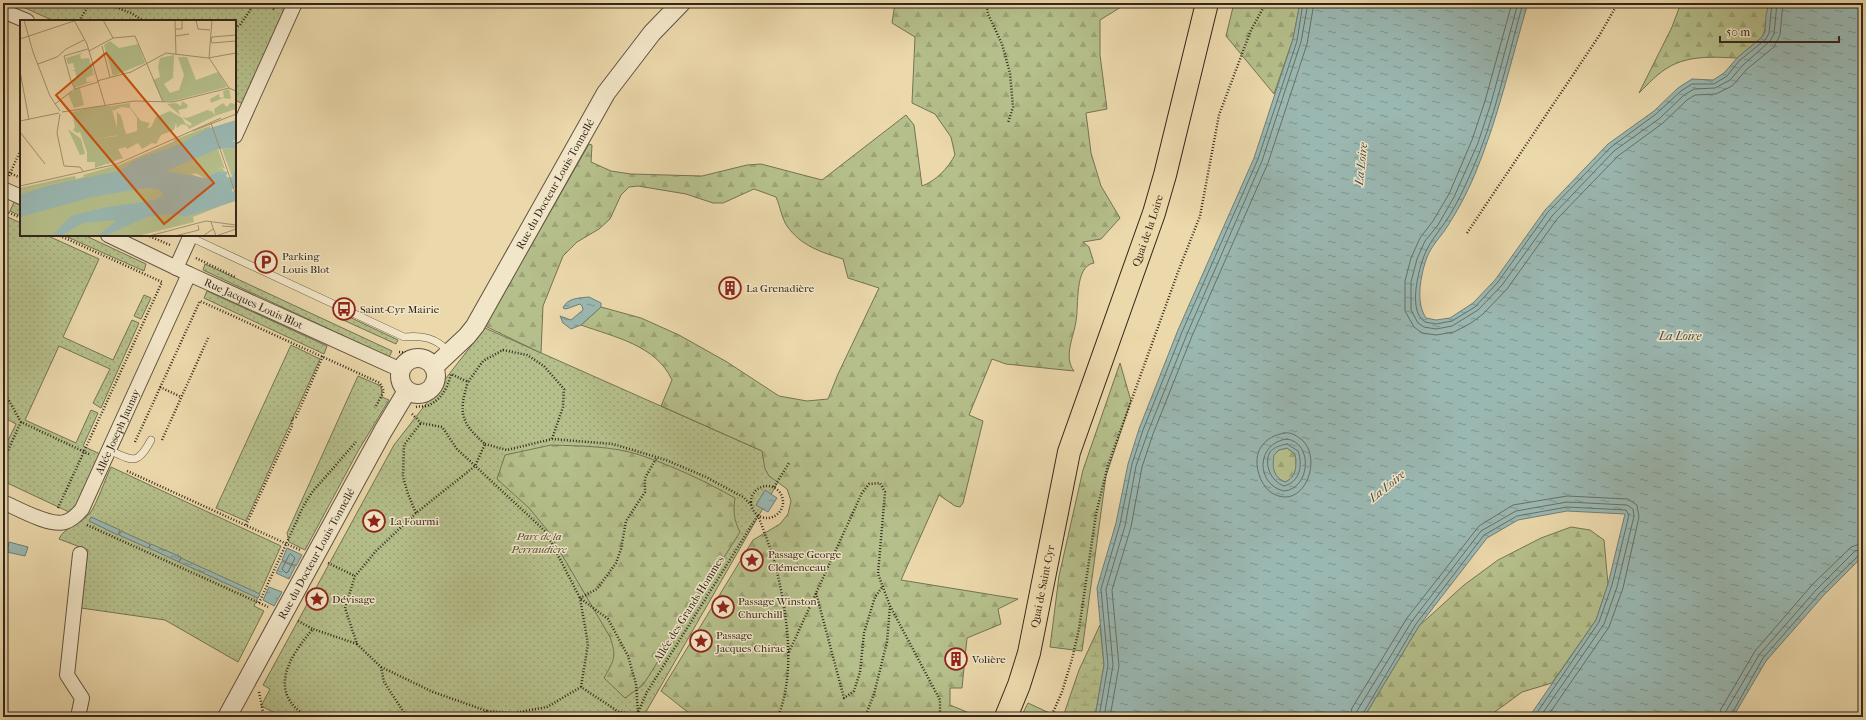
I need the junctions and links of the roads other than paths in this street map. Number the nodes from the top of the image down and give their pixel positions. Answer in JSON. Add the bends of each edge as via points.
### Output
{"nodes":[{"id":1,"x":295,"y":3,"type":"edge"},
{"id":2,"x":682,"y":3,"type":"edge"},
{"id":3,"x":1207,"y":3,"type":"edge"},
{"id":4,"x":3,"y":11,"type":"edge"},
{"id":5,"x":25,"y":20,"type":"edge"},
{"id":6,"x":236,"y":131,"type":"edge"},
{"id":7,"x":5,"y":185,"type":"edge"},
{"id":8,"x":20,"y":196,"type":"edge"},
{"id":9,"x":113,"y":236,"type":"edge"},
{"id":10,"x":190,"y":236,"type":"edge"},
{"id":11,"x":127,"y":239,"type":"edge"},
{"id":12,"x":176,"y":268,"type":"junction"},
{"id":13,"x":189,"y":274,"type":"junction"},
{"id":14,"x":449,"y":352,"type":"junction"},
{"id":15,"x":432,"y":361,"type":"junction"},
{"id":16,"x":401,"y":370,"type":"junction"},
{"id":17,"x":407,"y":391,"type":"junction"},
{"id":18,"x":151,"y":440,"type":"dead end"},
{"id":19,"x":1069,"y":452,"type":"joint"},
{"id":20,"x":106,"y":455,"type":"junction"},
{"id":21,"x":3,"y":502,"type":"edge"},
{"id":22,"x":80,"y":554,"type":"dead end"},
{"id":23,"x":78,"y":717,"type":"edge"},
{"id":24,"x":227,"y":717,"type":"edge"},
{"id":25,"x":1006,"y":717,"type":"edge"}],
"edges":[{"from":1,"to":6,"type":"street"},
{"from":2,"to":14,"type":"street","name":"Rue du Docteur Louis Tonnellé","via":[[652,33],[606,93],[475,326]]},
{"from":3,"to":19,"type":"main road","name":"Quai de la Loire","via":[[1166,175]]},
{"from":4,"to":5,"type":"street"},
{"from":7,"to":8,"type":"street"},
{"from":9,"to":11,"type":"street","name":"Rue Jacques Louis Blot"},
{"from":10,"to":12,"type":"street"},
{"from":10,"to":14,"type":"lane","via":[[404,337],[419,335],[432,338]]},
{"from":11,"to":12,"type":"street","name":"Rue Jacques Louis Blot"},
{"from":12,"to":13,"type":"street","name":"Rue Jacques Louis Blot"},
{"from":13,"to":16,"type":"street","name":"Rue Jacques Louis Blot"},
{"from":13,"to":20,"type":"street","name":"Allée Joseph Jaunay"},
{"from":14,"to":15,"type":"street","name":"Rue du Docteur Louis Tonnellé"},
{"from":15,"to":16,"type":"street","via":[[416,358],[404,364]]},
{"from":15,"to":17,"type":"street","via":[[436,377],[428,391],[418,395]]},
{"from":16,"to":17,"type":"street","via":[[400,381]]},
{"from":17,"to":24,"type":"street","name":"Rue du Docteur Louis Tonnellé"},
{"from":18,"to":20,"type":"lane","via":[[143,456],[136,459]]},
{"from":19,"to":25,"type":"main road","name":"Quai de Saint-Cyr","via":[[1029,653]]},
{"from":20,"to":21,"type":"street","name":"Allée Joseph Jaunay","via":[[82,510],[64,523],[51,522]]},
{"from":22,"to":23,"type":"street","via":[[67,675],[82,698]]}]}
